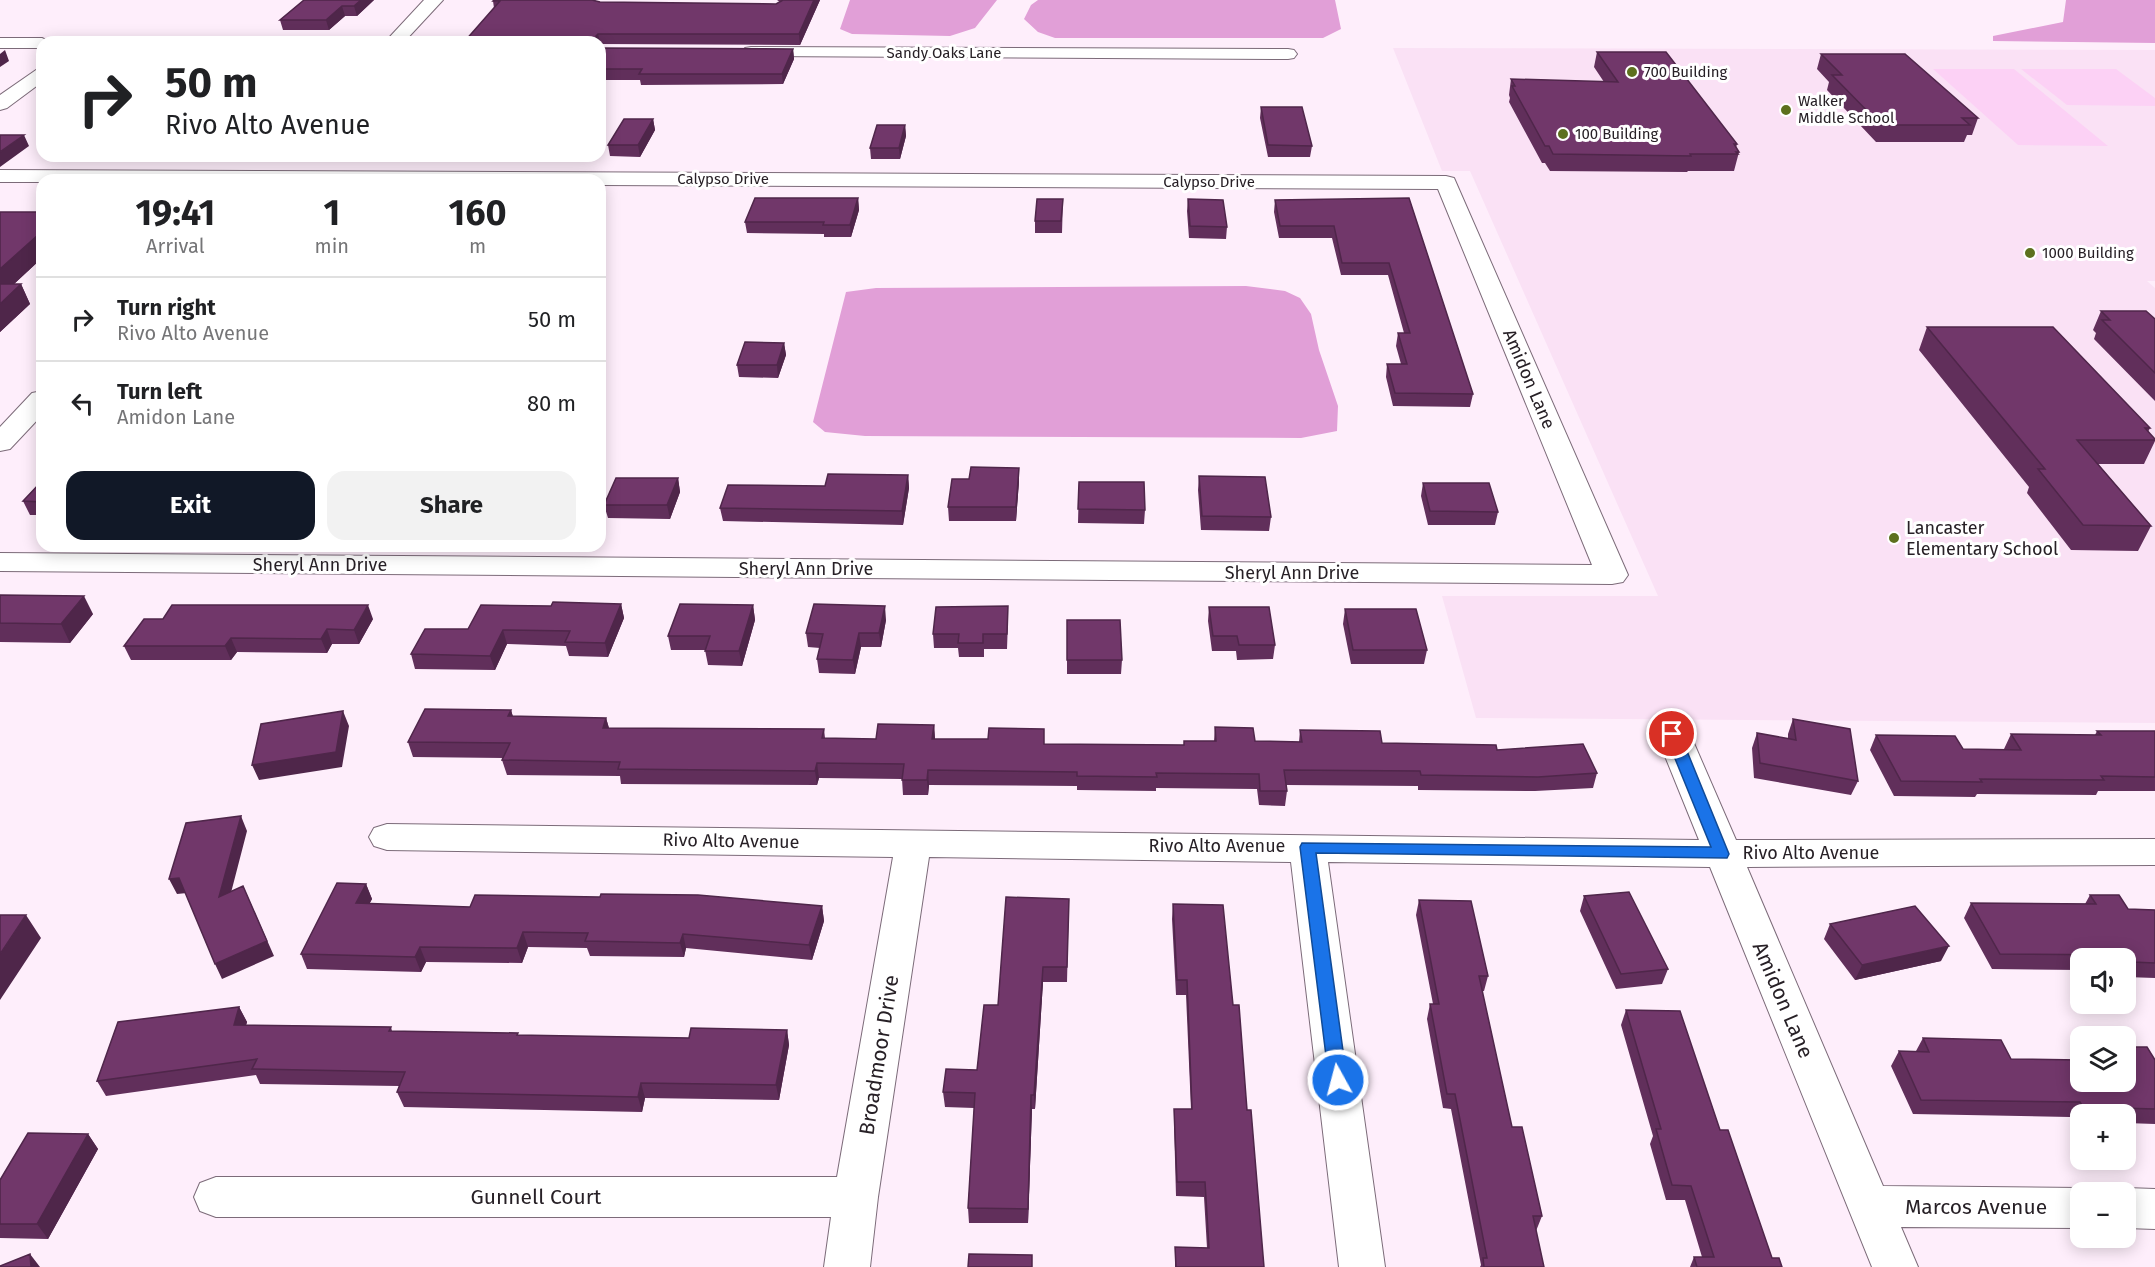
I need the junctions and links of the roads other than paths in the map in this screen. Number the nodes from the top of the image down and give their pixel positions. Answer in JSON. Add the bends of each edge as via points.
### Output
{"nodes":[{"id":1,"x":434,"y":0,"type":"edge"},
{"id":2,"x":399,"y":36,"type":"edge"},
{"id":3,"x":0,"y":43,"type":"edge"},
{"id":4,"x":36,"y":43,"type":"edge"},
{"id":5,"x":732,"y":52,"type":"edge"},
{"id":6,"x":1288,"y":54,"type":"dead end"},
{"id":7,"x":36,"y":78,"type":"edge"},
{"id":8,"x":0,"y":104,"type":"edge"},
{"id":9,"x":276,"y":162,"type":"edge"},
{"id":10,"x":264,"y":174,"type":"edge"},
{"id":11,"x":0,"y":176,"type":"edge"},
{"id":12,"x":36,"y":176,"type":"edge"},
{"id":13,"x":606,"y":179,"type":"edge"},
{"id":14,"x":1446,"y":183,"type":"joint"},
{"id":15,"x":36,"y":405,"type":"edge"},
{"id":16,"x":0,"y":443,"type":"edge"},
{"id":17,"x":0,"y":562,"type":"edge"},
{"id":18,"x":1612,"y":575,"type":"joint"},
{"id":19,"x":1672,"y":734,"type":"dead end"},
{"id":20,"x":387,"y":837,"type":"dead end"},
{"id":21,"x":913,"y":844,"type":"junction"},
{"id":22,"x":1308,"y":847,"type":"junction"},
{"id":23,"x":2155,"y":852,"type":"edge"},
{"id":24,"x":1721,"y":854,"type":"junction"},
{"id":25,"x":216,"y":1197,"type":"dead end"},
{"id":26,"x":856,"y":1197,"type":"junction"},
{"id":27,"x":1870,"y":1206,"type":"junction"},
{"id":28,"x":2070,"y":1208,"type":"edge"},
{"id":29,"x":2136,"y":1208,"type":"edge"},
{"id":30,"x":2155,"y":1209,"type":"edge"},
{"id":31,"x":847,"y":1267,"type":"edge"},
{"id":32,"x":1362,"y":1267,"type":"edge"},
{"id":33,"x":1895,"y":1267,"type":"edge"}],
"edges":[{"from":1,"to":2,"type":"street"},
{"from":3,"to":4,"type":"street"},
{"from":5,"to":6,"type":"street","name":"Sandy Oaks Lane"},
{"from":7,"to":8,"type":"street"},
{"from":9,"to":10,"type":"street"},
{"from":11,"to":12,"type":"street","name":"Calypso Drive"},
{"from":13,"to":14,"type":"street","name":"Calypso Drive"},
{"from":14,"to":18,"type":"street","name":"Amidon Lane"},
{"from":15,"to":16,"type":"street"},
{"from":17,"to":18,"type":"street","name":"Sheryl Ann Drive"},
{"from":19,"to":24,"type":"street","name":"Amidon Lane"},
{"from":20,"to":21,"type":"street","name":"Rivo Alto Avenue"},
{"from":21,"to":22,"type":"street","name":"Rivo Alto Avenue"},
{"from":21,"to":26,"type":"street","name":"Broadmoor Drive"},
{"from":22,"to":24,"type":"street","name":"Rivo Alto Avenue"},
{"from":22,"to":32,"type":"street"},
{"from":23,"to":24,"type":"street","name":"Rivo Alto Avenue"},
{"from":24,"to":27,"type":"street","name":"Amidon Lane"},
{"from":25,"to":26,"type":"street","name":"Gunnell Court"},
{"from":26,"to":31,"type":"street","name":"Broadmoor Drive"},
{"from":27,"to":28,"type":"street","name":"Marcos Avenue"},
{"from":27,"to":33,"type":"street","name":"Amidon Lane"},
{"from":29,"to":30,"type":"street"}]}
